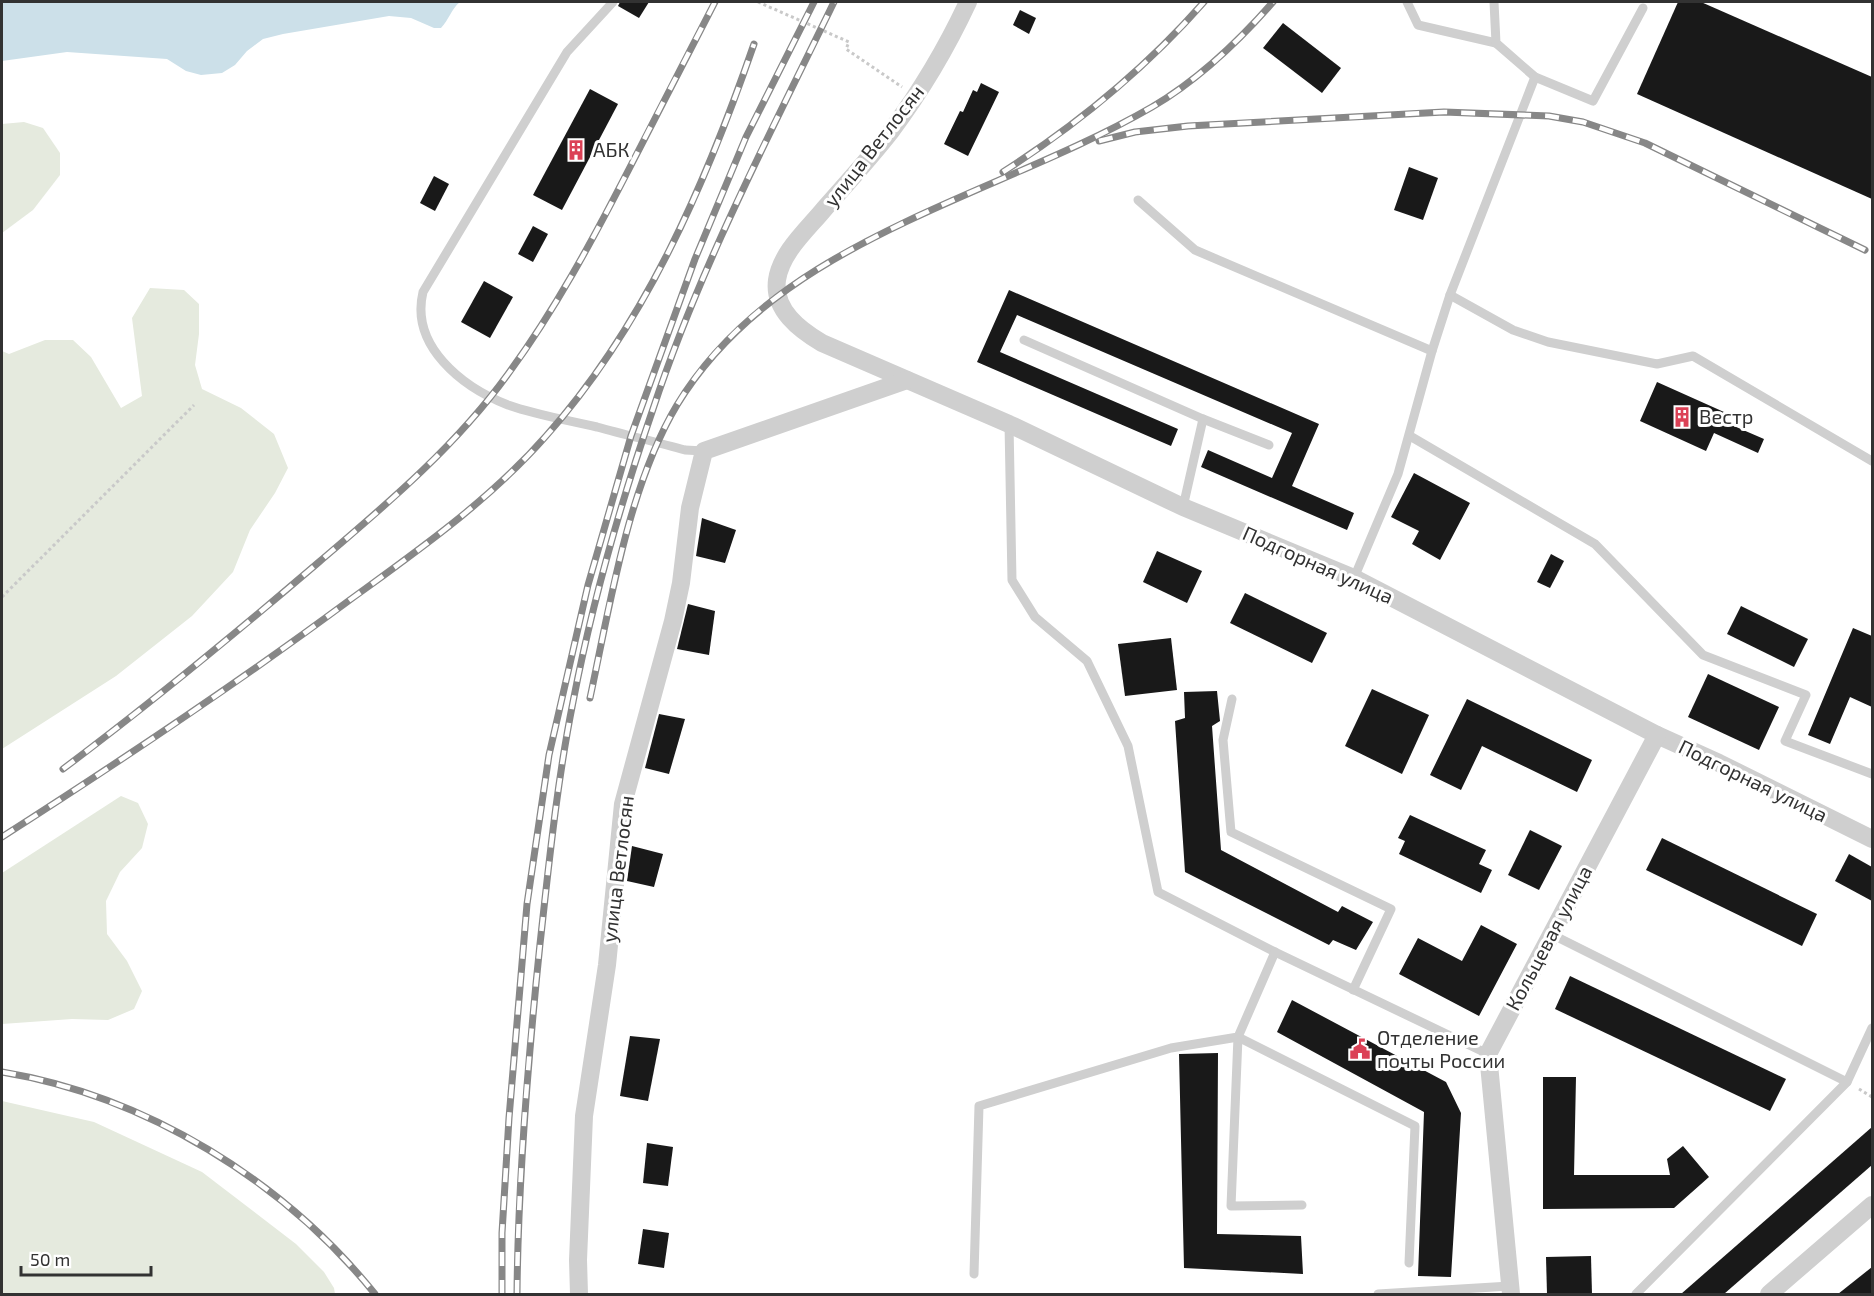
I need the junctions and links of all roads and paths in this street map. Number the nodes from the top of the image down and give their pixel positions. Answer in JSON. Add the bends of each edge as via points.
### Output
{"nodes":[{"id":1,"x":613,"y":2,"type":"edge"},
{"id":2,"x":758,"y":2,"type":"edge"},
{"id":3,"x":968,"y":2,"type":"edge"},
{"id":4,"x":1407,"y":2,"type":"edge"},
{"id":5,"x":1494,"y":2,"type":"edge"},
{"id":6,"x":1643,"y":8,"type":"dead end"},
{"id":7,"x":1496,"y":43,"type":"junction"},
{"id":8,"x":1535,"y":77,"type":"junction"},
{"id":9,"x":916,"y":96,"type":"junction"},
{"id":10,"x":1138,"y":200,"type":"dead end"},
{"id":11,"x":777,"y":286,"type":"joint"},
{"id":12,"x":1450,"y":295,"type":"junction"},
{"id":13,"x":1024,"y":340,"type":"dead end"},
{"id":14,"x":1432,"y":351,"type":"junction"},
{"id":15,"x":907,"y":380,"type":"junction"},
{"id":16,"x":194,"y":405,"type":"dead end"},
{"id":17,"x":1203,"y":419,"type":"junction"},
{"id":18,"x":1009,"y":424,"type":"junction"},
{"id":19,"x":1410,"y":436,"type":"junction"},
{"id":20,"x":1269,"y":445,"type":"dead end"},
{"id":21,"x":704,"y":451,"type":"junction"},
{"id":22,"x":1872,"y":461,"type":"edge"},
{"id":23,"x":1184,"y":507,"type":"junction"},
{"id":24,"x":1354,"y":578,"type":"junction"},
{"id":25,"x":2,"y":597,"type":"edge"},
{"id":26,"x":1232,"y":699,"type":"dead end"},
{"id":27,"x":1657,"y":735,"type":"junction"},
{"id":28,"x":1872,"y":774,"type":"edge"},
{"id":29,"x":1872,"y":839,"type":"edge"},
{"id":30,"x":1551,"y":934,"type":"junction"},
{"id":31,"x":1275,"y":952,"type":"junction"},
{"id":32,"x":1353,"y":990,"type":"junction"},
{"id":33,"x":1872,"y":1028,"type":"edge"},
{"id":34,"x":1238,"y":1037,"type":"junction"},
{"id":35,"x":1488,"y":1054,"type":"junction"},
{"id":36,"x":1847,"y":1082,"type":"junction"},
{"id":37,"x":1872,"y":1097,"type":"edge"},
{"id":38,"x":1302,"y":1205,"type":"dead end"},
{"id":39,"x":1872,"y":1205,"type":"edge"},
{"id":40,"x":1409,"y":1263,"type":"dead end"},
{"id":41,"x":974,"y":1274,"type":"dead end"},
{"id":42,"x":1511,"y":1290,"type":"edge"},
{"id":43,"x":579,"y":1294,"type":"edge"},
{"id":44,"x":1378,"y":1294,"type":"edge"},
{"id":45,"x":1636,"y":1294,"type":"edge"},
{"id":46,"x":1769,"y":1294,"type":"edge"}],
"edges":[{"from":1,"to":21,"type":"lane","via":[[567,52],[423,291],[421,322],[432,348],[457,375],[509,405],[685,450]]},
{"from":2,"to":9,"type":"path","via":[[849,42],[846,49]]},
{"from":3,"to":9,"type":"street","name":"улица Ветлосян"},
{"from":4,"to":7,"type":"lane","via":[[1418,25]]},
{"from":5,"to":7,"type":"lane"},
{"from":6,"to":8,"type":"lane","via":[[1593,101]]},
{"from":7,"to":8,"type":"lane"},
{"from":8,"to":12,"type":"lane"},
{"from":9,"to":11,"type":"street","name":"улица Ветлосян","via":[[885,139],[789,252]]},
{"from":10,"to":14,"type":"lane","via":[[1195,250]]},
{"from":11,"to":15,"type":"street","name":"Подгорная улица","via":[[787,314],[802,330],[822,343]]},
{"from":12,"to":14,"type":"lane"},
{"from":12,"to":22,"type":"lane","via":[[1513,330],[1548,342],[1657,364],[1693,356]]},
{"from":13,"to":17,"type":"lane"},
{"from":14,"to":19,"type":"lane"},
{"from":15,"to":18,"type":"street","name":"Подгорная улица"},
{"from":15,"to":21,"type":"street"},
{"from":16,"to":25,"type":"path"},
{"from":17,"to":20,"type":"lane"},
{"from":17,"to":23,"type":"lane"},
{"from":18,"to":23,"type":"street","name":"Подгорная улица"},
{"from":18,"to":31,"type":"lane","via":[[1012,580],[1035,618],[1087,661],[1128,746],[1158,892]]},
{"from":19,"to":24,"type":"lane"},
{"from":19,"to":28,"type":"lane","via":[[1595,544],[1703,655],[1806,695],[1785,741]]},
{"from":21,"to":43,"type":"street","name":"улица Ветлосян","via":[[690,508],[673,621],[623,804],[608,965],[584,1116]]},
{"from":23,"to":24,"type":"street","name":"Подгорная улица"},
{"from":24,"to":27,"type":"street","name":"Подгорная улица"},
{"from":26,"to":32,"type":"lane","via":[[1223,740],[1231,832],[1391,909]]},
{"from":27,"to":29,"type":"street","name":"Подгорная улица"},
{"from":27,"to":30,"type":"street","name":"Кольцевая улица"},
{"from":30,"to":35,"type":"street","name":"Кольцевая улица"},
{"from":30,"to":36,"type":"lane"},
{"from":31,"to":32,"type":"lane"},
{"from":31,"to":34,"type":"lane"},
{"from":32,"to":35,"type":"lane"},
{"from":33,"to":36,"type":"lane"},
{"from":34,"to":38,"type":"lane","via":[[1231,1206]]},
{"from":34,"to":40,"type":"lane","via":[[1415,1126]]},
{"from":34,"to":41,"type":"lane","via":[[1171,1048],[979,1106]]},
{"from":35,"to":42,"type":"street"},
{"from":36,"to":37,"type":"path"},
{"from":36,"to":45,"type":"lane"},
{"from":39,"to":46,"type":"street"},
{"from":42,"to":44,"type":"lane"}]}
